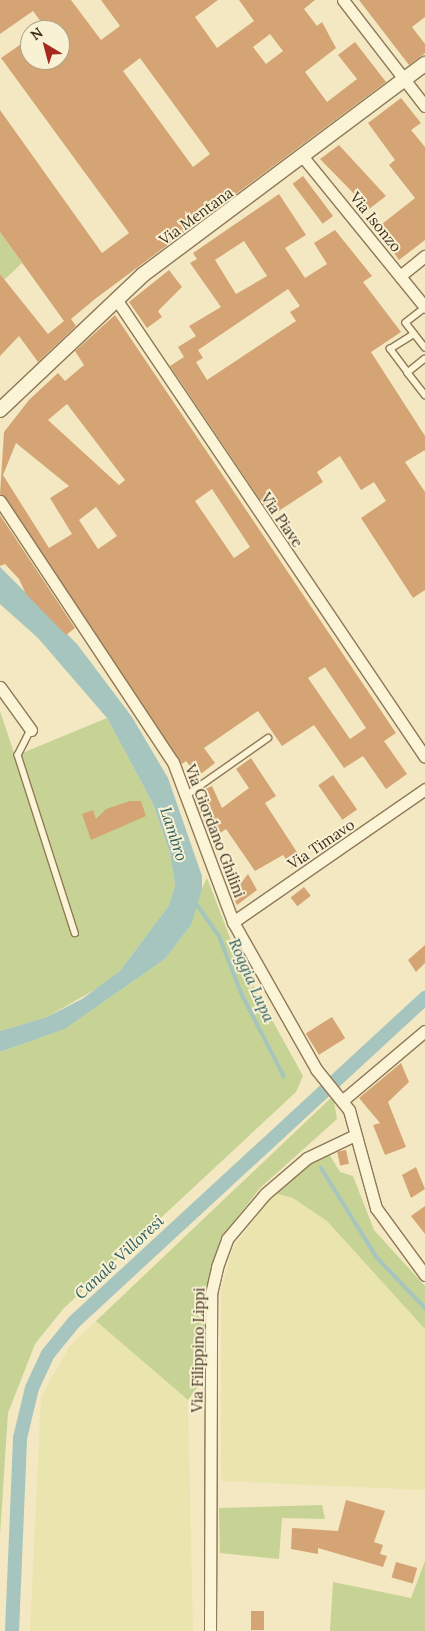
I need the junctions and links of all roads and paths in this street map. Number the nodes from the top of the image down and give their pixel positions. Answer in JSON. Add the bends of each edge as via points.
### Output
{"nodes":[{"id":1,"x":343,"y":0,"type":"edge"},
{"id":2,"x":425,"y":64,"type":"edge"},
{"id":3,"x":407,"y":79,"type":"junction"},
{"id":4,"x":425,"y":106,"type":"edge"},
{"id":5,"x":303,"y":157,"type":"junction"},
{"id":6,"x":425,"y":256,"type":"edge"},
{"id":7,"x":400,"y":276,"type":"junction"},
{"id":8,"x":116,"y":299,"type":"junction"},
{"id":9,"x":425,"y":308,"type":"edge"},
{"id":10,"x":414,"y":334,"type":"junction"},
{"id":11,"x":425,"y":348,"type":"edge"},
{"id":12,"x":425,"y":359,"type":"edge"},
{"id":13,"x":408,"y":373,"type":"junction"},
{"id":14,"x":425,"y":395,"type":"edge"},
{"id":15,"x":0,"y":410,"type":"edge"},
{"id":16,"x":0,"y":501,"type":"edge"},
{"id":17,"x":0,"y":687,"type":"edge"},
{"id":18,"x":31,"y":730,"type":"joint"},
{"id":19,"x":268,"y":738,"type":"dead end"},
{"id":20,"x":425,"y":756,"type":"edge"},
{"id":21,"x":425,"y":789,"type":"edge"},
{"id":22,"x":187,"y":795,"type":"junction"},
{"id":23,"x":233,"y":922,"type":"junction"},
{"id":24,"x":75,"y":933,"type":"dead end"},
{"id":25,"x":425,"y":1031,"type":"edge"},
{"id":26,"x":343,"y":1100,"type":"junction"},
{"id":27,"x":356,"y":1135,"type":"junction"},
{"id":28,"x":425,"y":1275,"type":"edge"},
{"id":29,"x":210,"y":1631,"type":"edge"}],
"edges":[{"from":1,"to":3,"type":"street"},
{"from":2,"to":3,"type":"street","name":"Via Mentana"},
{"from":3,"to":4,"type":"street"},
{"from":3,"to":5,"type":"street","name":"Via Mentana"},
{"from":5,"to":7,"type":"street","name":"Via Isonzo"},
{"from":5,"to":8,"type":"street","name":"Via Mentana"},
{"from":6,"to":7,"type":"street"},
{"from":7,"to":9,"type":"street","name":"Via Isonzo"},
{"from":8,"to":15,"type":"street","name":"Via Mentana"},
{"from":8,"to":20,"type":"street","name":"Via Piave"},
{"from":9,"to":10,"type":"lane","via":[[406,323]]},
{"from":10,"to":11,"type":"lane"},
{"from":10,"to":13,"type":"lane","via":[[390,349]]},
{"from":12,"to":13,"type":"lane"},
{"from":13,"to":14,"type":"lane"},
{"from":16,"to":22,"type":"street","name":"Via Giordano Ghilini","via":[[174,762]]},
{"from":17,"to":18,"type":"street"},
{"from":18,"to":24,"type":"lane","via":[[18,755]]},
{"from":19,"to":22,"type":"lane"},
{"from":21,"to":23,"type":"street","name":"Via Timavo"},
{"from":22,"to":23,"type":"street","name":"Via Giordano Ghilini"},
{"from":23,"to":26,"type":"street","name":"Via Giordano Ghilini","via":[[321,1076]]},
{"from":25,"to":26,"type":"street"},
{"from":26,"to":27,"type":"street"},
{"from":27,"to":28,"type":"street","via":[[376,1208]]},
{"from":27,"to":29,"type":"street","name":"Via Filippino Lippi","via":[[307,1158],[265,1194],[227,1238],[217,1267],[211,1294]]}]}
